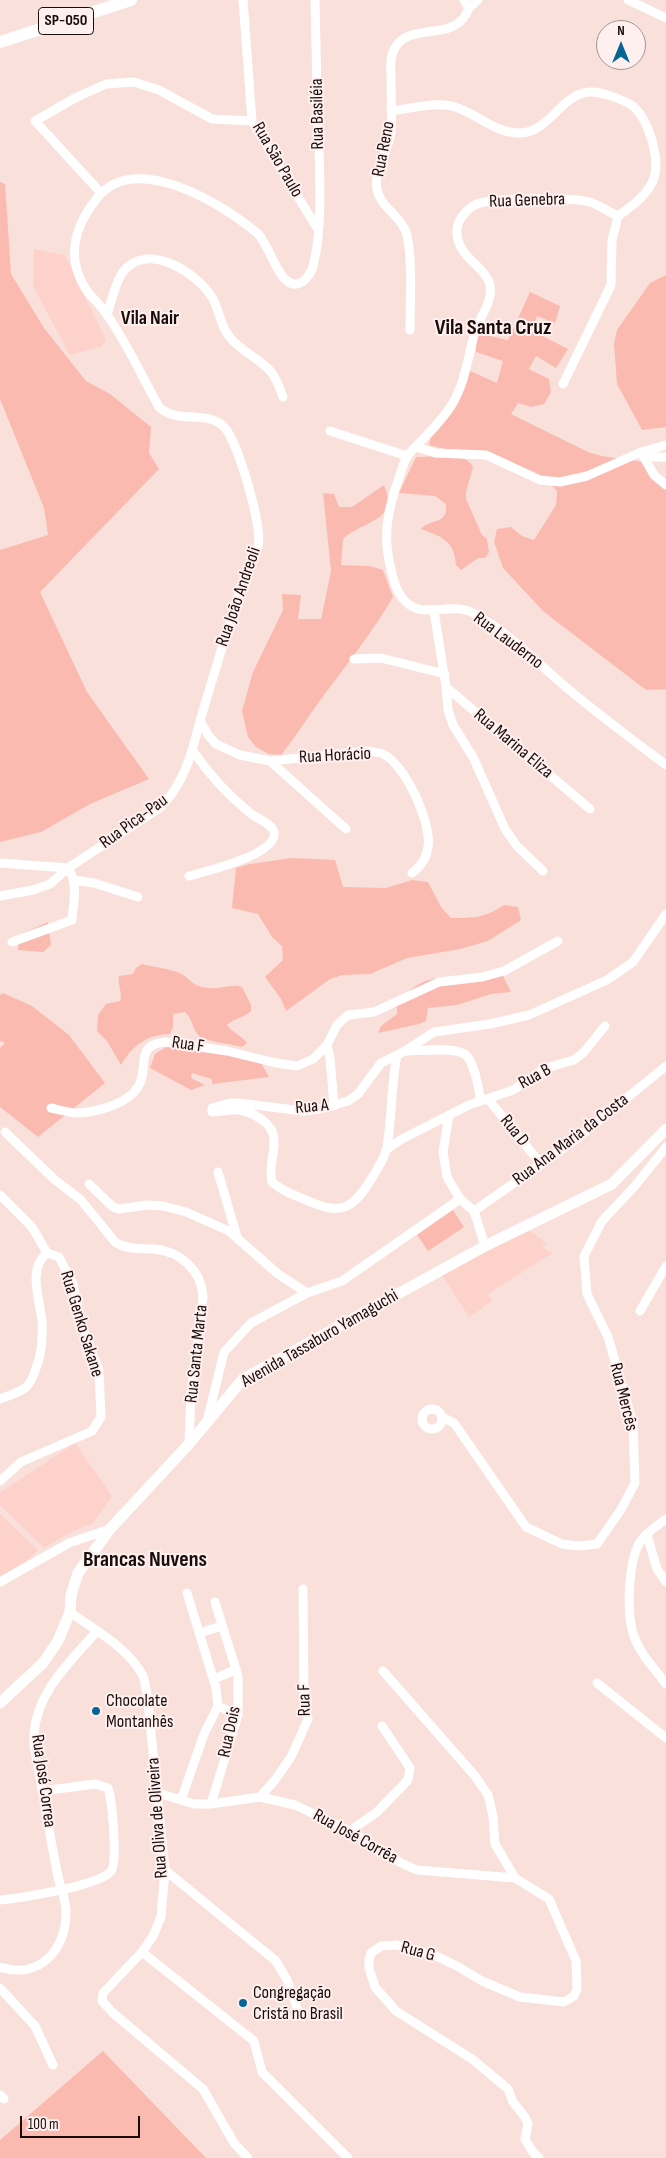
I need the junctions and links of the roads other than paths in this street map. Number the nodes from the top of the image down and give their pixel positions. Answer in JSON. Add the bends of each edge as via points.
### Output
{"nodes":[{"id":1,"x":131,"y":0,"type":"edge"},
{"id":2,"x":244,"y":0,"type":"edge"},
{"id":3,"x":315,"y":0,"type":"edge"},
{"id":4,"x":478,"y":0,"type":"edge"},
{"id":5,"x":628,"y":0,"type":"edge"},
{"id":6,"x":466,"y":4,"type":"edge"},
{"id":7,"x":666,"y":18,"type":"edge"},
{"id":8,"x":0,"y":42,"type":"edge"},
{"id":9,"x":391,"y":111,"type":"junction"},
{"id":10,"x":252,"y":121,"type":"junction"},
{"id":11,"x":101,"y":193,"type":"junction"},
{"id":12,"x":618,"y":216,"type":"junction"},
{"id":13,"x":317,"y":228,"type":"junction"},
{"id":14,"x":107,"y":315,"type":"junction"},
{"id":15,"x":410,"y":330,"type":"dead end"},
{"id":16,"x":563,"y":384,"type":"dead end"},
{"id":17,"x":283,"y":397,"type":"dead end"},
{"id":18,"x":330,"y":431,"type":"dead end"},
{"id":19,"x":666,"y":445,"type":"edge"},
{"id":20,"x":417,"y":447,"type":"junction"},
{"id":21,"x":643,"y":454,"type":"junction"},
{"id":22,"x":407,"y":456,"type":"junction"},
{"id":23,"x":666,"y":457,"type":"edge"},
{"id":24,"x":666,"y":485,"type":"edge"},
{"id":25,"x":434,"y":611,"type":"junction"},
{"id":26,"x":354,"y":659,"type":"dead end"},
{"id":27,"x":445,"y":674,"type":"junction"},
{"id":28,"x":446,"y":687,"type":"junction"},
{"id":29,"x":200,"y":720,"type":"junction"},
{"id":30,"x":196,"y":736,"type":"joint"},
{"id":31,"x":193,"y":752,"type":"junction"},
{"id":32,"x":270,"y":761,"type":"junction"},
{"id":33,"x":666,"y":765,"type":"edge"},
{"id":34,"x":590,"y":809,"type":"dead end"},
{"id":35,"x":346,"y":829,"type":"dead end"},
{"id":36,"x":0,"y":863,"type":"edge"},
{"id":37,"x":68,"y":868,"type":"junction"},
{"id":38,"x":543,"y":871,"type":"dead end"},
{"id":39,"x":412,"y":872,"type":"dead end"},
{"id":40,"x":189,"y":876,"type":"dead end"},
{"id":41,"x":74,"y":880,"type":"junction"},
{"id":42,"x":0,"y":896,"type":"edge"},
{"id":43,"x":138,"y":896,"type":"dead end"},
{"id":44,"x":666,"y":914,"type":"edge"},
{"id":45,"x":558,"y":941,"type":"dead end"},
{"id":46,"x":12,"y":942,"type":"dead end"},
{"id":47,"x":605,"y":1026,"type":"dead end"},
{"id":48,"x":327,"y":1045,"type":"junction"},
{"id":49,"x":401,"y":1053,"type":"junction"},
{"id":50,"x":666,"y":1066,"type":"edge"},
{"id":51,"x":484,"y":1100,"type":"junction"},
{"id":52,"x":334,"y":1106,"type":"junction"},
{"id":53,"x":51,"y":1108,"type":"dead end"},
{"id":54,"x":449,"y":1115,"type":"junction"},
{"id":55,"x":666,"y":1129,"type":"edge"},
{"id":56,"x":5,"y":1132,"type":"dead end"},
{"id":57,"x":666,"y":1147,"type":"edge"},
{"id":58,"x":387,"y":1149,"type":"junction"},
{"id":59,"x":541,"y":1164,"type":"junction"},
{"id":60,"x":218,"y":1172,"type":"dead end"},
{"id":61,"x":89,"y":1184,"type":"dead end"},
{"id":62,"x":0,"y":1195,"type":"edge"},
{"id":63,"x":460,"y":1198,"type":"junction"},
{"id":64,"x":474,"y":1211,"type":"junction"},
{"id":65,"x":236,"y":1237,"type":"junction"},
{"id":66,"x":485,"y":1246,"type":"junction"},
{"id":67,"x":47,"y":1253,"type":"junction"},
{"id":68,"x":666,"y":1266,"type":"edge"},
{"id":69,"x":307,"y":1293,"type":"junction"},
{"id":70,"x":640,"y":1311,"type":"dead end"},
{"id":71,"x":0,"y":1399,"type":"edge"},
{"id":72,"x":442,"y":1417,"type":"dead end"},
{"id":73,"x":206,"y":1424,"type":"junction"},
{"id":74,"x":189,"y":1443,"type":"junction"},
{"id":75,"x":0,"y":1481,"type":"edge"},
{"id":76,"x":666,"y":1519,"type":"edge"},
{"id":77,"x":110,"y":1530,"type":"junction"},
{"id":78,"x":647,"y":1535,"type":"junction"},
{"id":79,"x":0,"y":1582,"type":"edge"},
{"id":80,"x":666,"y":1582,"type":"edge"},
{"id":81,"x":304,"y":1588,"type":"dead end"},
{"id":82,"x":187,"y":1593,"type":"dead end"},
{"id":83,"x":214,"y":1602,"type":"dead end"},
{"id":84,"x":70,"y":1612,"type":"junction"},
{"id":85,"x":222,"y":1626,"type":"junction"},
{"id":86,"x":98,"y":1630,"type":"junction"},
{"id":87,"x":199,"y":1633,"type":"junction"},
{"id":88,"x":235,"y":1670,"type":"junction"},
{"id":89,"x":383,"y":1670,"type":"dead end"},
{"id":90,"x":214,"y":1679,"type":"junction"},
{"id":91,"x":597,"y":1683,"type":"dead end"},
{"id":92,"x":666,"y":1684,"type":"edge"},
{"id":93,"x":0,"y":1703,"type":"edge"},
{"id":94,"x":218,"y":1706,"type":"junction"},
{"id":95,"x":238,"y":1715,"type":"junction"},
{"id":96,"x":382,"y":1726,"type":"dead end"},
{"id":97,"x":666,"y":1738,"type":"edge"},
{"id":98,"x":42,"y":1791,"type":"junction"},
{"id":99,"x":158,"y":1793,"type":"junction"},
{"id":100,"x":260,"y":1797,"type":"junction"},
{"id":101,"x":181,"y":1800,"type":"junction"},
{"id":102,"x":211,"y":1804,"type":"junction"},
{"id":103,"x":350,"y":1831,"type":"junction"},
{"id":104,"x":165,"y":1870,"type":"junction"},
{"id":105,"x":515,"y":1878,"type":"junction"},
{"id":106,"x":61,"y":1890,"type":"junction"},
{"id":107,"x":549,"y":1899,"type":"joint"},
{"id":108,"x":0,"y":1900,"type":"edge"},
{"id":109,"x":142,"y":1952,"type":"junction"},
{"id":110,"x":0,"y":1966,"type":"edge"},
{"id":111,"x":0,"y":1988,"type":"edge"},
{"id":112,"x":300,"y":2016,"type":"dead end"},
{"id":113,"x":53,"y":2065,"type":"dead end"},
{"id":114,"x":248,"y":2158,"type":"edge"},
{"id":115,"x":348,"y":2158,"type":"edge"},
{"id":116,"x":538,"y":2158,"type":"edge"}],
"edges":[{"from":1,"to":8,"type":"main road","number":"SP-050"},
{"from":2,"to":10,"type":"street","name":"Rua São Paulo"},
{"from":3,"to":13,"type":"street","name":"Rua Basiléia","via":[[320,193]]},
{"from":4,"to":6,"type":"street","name":"Rua Reno"},
{"from":5,"to":7,"type":"street"},
{"from":6,"to":9,"type":"street","name":"Rua Reno","via":[[462,22],[454,28],[409,35],[398,42],[391,56]]},
{"from":9,"to":12,"type":"street","via":[[455,107],[506,132],[522,133],[536,130],[572,98],[589,92],[604,93],[633,107],[648,128],[655,155],[654,178],[642,197]]},
{"from":9,"to":15,"type":"street","name":"Rua Reno","via":[[388,149],[377,176],[376,189],[380,200],[400,220],[406,232]]},
{"from":10,"to":11,"type":"street","via":[[212,119],[160,90],[134,82],[106,84],[35,121]]},
{"from":10,"to":13,"type":"street","name":"Rua São Paulo"},
{"from":11,"to":13,"type":"street","name":"Rua João Andreoli","via":[[118,182],[133,178],[152,179],[199,195],[229,211],[259,235],[282,279],[288,283],[303,282],[313,268]]},
{"from":11,"to":14,"type":"street","name":"Rua João Andreoli","via":[[85,213],[74,237],[75,262],[86,290]]},
{"from":12,"to":16,"type":"street","via":[[612,240],[611,285]]},
{"from":12,"to":20,"type":"street","name":"Rua Genebra","via":[[591,202],[570,199],[478,203],[466,211],[458,222],[457,237],[462,252],[486,275],[491,288],[489,302],[477,327],[465,377],[451,406]]},
{"from":14,"to":17,"type":"street","via":[[122,272],[134,262],[149,258],[175,265],[200,281],[213,298],[229,336],[270,371]]},
{"from":14,"to":29,"type":"street","name":"Rua João Andreoli","via":[[159,407],[176,417],[207,418],[226,428],[248,480],[259,529],[258,547],[244,576]]},
{"from":18,"to":22,"type":"street"},
{"from":19,"to":21,"type":"street"},
{"from":20,"to":21,"type":"street","via":[[435,453],[486,455],[540,480],[560,482],[587,476]]},
{"from":20,"to":22,"type":"street","name":"Rua Genebra"},
{"from":21,"to":23,"type":"street"},
{"from":21,"to":24,"type":"street","via":[[654,475]]},
{"from":22,"to":25,"type":"street","name":"Rua Lauderno","via":[[386,526],[386,550],[397,590],[406,603],[417,609]]},
{"from":25,"to":27,"type":"street"},
{"from":25,"to":33,"type":"street","name":"Rua Lauderno","via":[[448,608],[473,612]]},
{"from":26,"to":27,"type":"street","via":[[381,658]]},
{"from":27,"to":28,"type":"street"},
{"from":28,"to":34,"type":"street","name":"Rua Marina Eliza"},
{"from":28,"to":38,"type":"street","via":[[453,726],[473,757],[505,829],[517,846]]},
{"from":29,"to":30,"type":"street","name":"Rua João Andreoli"},
{"from":29,"to":32,"type":"street","via":[[208,735],[224,749]]},
{"from":30,"to":31,"type":"street","name":"Rua Pica-Pau"},
{"from":31,"to":37,"type":"street","name":"Rua Pica-Pau","via":[[171,795],[161,807]]},
{"from":31,"to":40,"type":"street","via":[[224,790],[274,832],[267,847],[252,856]]},
{"from":32,"to":35,"type":"street"},
{"from":32,"to":39,"type":"street","name":"Rua Horácio","via":[[368,751],[384,754],[409,783],[426,823],[428,847],[421,864]]},
{"from":36,"to":37,"type":"street"},
{"from":37,"to":41,"type":"street"},
{"from":37,"to":42,"type":"street","name":"Rua Pica-Pau","via":[[50,884]]},
{"from":41,"to":43,"type":"street"},
{"from":41,"to":46,"type":"street","via":[[72,920]]},
{"from":44,"to":49,"type":"street","name":"Rua A","via":[[633,962],[607,980],[529,1015],[434,1032]]},
{"from":45,"to":48,"type":"street","name":"Rua F","via":[[504,971],[440,982],[374,1012],[348,1015],[337,1025]]},
{"from":47,"to":51,"type":"street","name":"Rua B","via":[[574,1060],[546,1068],[513,1090]]},
{"from":48,"to":52,"type":"street"},
{"from":48,"to":53,"type":"street","name":"Rua F","via":[[313,1059],[297,1066],[227,1051],[155,1043],[148,1048],[140,1086],[132,1094],[119,1102],[87,1112]]},
{"from":49,"to":51,"type":"street","name":"Rua D","via":[[460,1052],[467,1056]]},
{"from":49,"to":52,"type":"street","name":"Rua A","via":[[381,1063],[358,1094]]},
{"from":49,"to":58,"type":"street","via":[[393,1073]]},
{"from":50,"to":59,"type":"street","name":"Rua Ana Maria da Costa"},
{"from":51,"to":54,"type":"street","name":"Rua B"},
{"from":51,"to":59,"type":"street","name":"Rua D"},
{"from":52,"to":58,"type":"street","name":"Rua A","via":[[303,1111],[230,1103],[215,1106],[212,1112],[240,1110],[263,1120],[274,1139],[272,1182],[326,1209],[348,1206],[360,1197]]},
{"from":54,"to":58,"type":"street","name":"Rua B"},
{"from":54,"to":63,"type":"street","via":[[444,1164],[447,1177]]},
{"from":55,"to":66,"type":"street","name":"Avenida Tassaburo Yamaguchi","via":[[612,1184]]},
{"from":56,"to":74,"type":"street","name":"Rua Santa Marta","via":[[54,1180],[81,1200],[115,1242],[127,1248],[154,1249],[179,1256],[189,1264],[202,1286],[203,1298],[191,1394]]},
{"from":57,"to":72,"type":"street","name":"Rua Mercês","via":[[602,1221],[584,1256],[587,1294],[608,1337],[633,1423],[635,1483],[597,1544],[562,1544],[526,1527],[454,1423]]},
{"from":59,"to":64,"type":"street","name":"Rua Ana Maria da Costa"},
{"from":60,"to":65,"type":"street"},
{"from":61,"to":65,"type":"street","via":[[113,1207],[163,1206],[186,1212]]},
{"from":62,"to":67,"type":"street","name":"Rua Genko Sakane","via":[[32,1227]]},
{"from":63,"to":64,"type":"street"},
{"from":63,"to":69,"type":"street","via":[[342,1281]]},
{"from":64,"to":66,"type":"street"},
{"from":65,"to":69,"type":"street","via":[[278,1274]]},
{"from":66,"to":73,"type":"street","name":"Avenida Tassaburo Yamaguchi","via":[[242,1379]]},
{"from":67,"to":71,"type":"street","via":[[38,1264],[36,1277],[42,1321],[39,1360],[24,1388]]},
{"from":67,"to":75,"type":"street","name":"Rua Genko Sakane","via":[[59,1257],[73,1284],[81,1323],[99,1370],[101,1417],[92,1431],[21,1462]]},
{"from":68,"to":70,"type":"street"},
{"from":69,"to":73,"type":"street","via":[[251,1323],[224,1352]]},
{"from":73,"to":74,"type":"street","name":"Avenida Tassaburo Yamaguchi"},
{"from":74,"to":77,"type":"street","name":"Avenida Tassaburo Yamaguchi"},
{"from":76,"to":78,"type":"street"},
{"from":77,"to":79,"type":"street","via":[[69,1543]]},
{"from":77,"to":84,"type":"street","name":"Avenida Tassaburo Yamaguchi","via":[[78,1573],[70,1595]]},
{"from":78,"to":80,"type":"street","via":[[657,1569]]},
{"from":78,"to":92,"type":"street","via":[[640,1542],[631,1568],[630,1610],[634,1636]]},
{"from":81,"to":100,"type":"street","name":"Rua F","via":[[304,1699],[308,1718],[291,1757]]},
{"from":82,"to":87,"type":"street"},
{"from":83,"to":85,"type":"street","name":"Rua Dois"},
{"from":84,"to":86,"type":"street","name":"Rua Oliva de Oliveira"},
{"from":84,"to":93,"type":"street","name":"Avenida Tassaburo Yamaguchi","via":[[58,1641],[43,1663]]},
{"from":85,"to":87,"type":"street"},
{"from":85,"to":88,"type":"street","name":"Rua Dois"},
{"from":86,"to":98,"type":"street","name":"Rua José Correa","via":[[46,1691],[39,1710],[33,1735]]},
{"from":86,"to":99,"type":"street","name":"Rua Oliva de Oliveira","via":[[127,1655],[142,1675],[147,1693]]},
{"from":87,"to":90,"type":"street"},
{"from":88,"to":90,"type":"street"},
{"from":88,"to":95,"type":"street","name":"Rua Dois","via":[[238,1676]]},
{"from":89,"to":105,"type":"street","via":[[488,1795],[495,1844]]},
{"from":90,"to":94,"type":"street"},
{"from":91,"to":97,"type":"street"},
{"from":94,"to":95,"type":"street"},
{"from":94,"to":101,"type":"street","via":[[204,1734]]},
{"from":95,"to":102,"type":"street","name":"Rua Dois"},
{"from":96,"to":103,"type":"street","via":[[410,1768],[408,1780],[377,1812]]},
{"from":98,"to":106,"type":"street","name":"Rua José Correa"},
{"from":98,"to":106,"type":"street","via":[[95,1784],[108,1788],[111,1798],[114,1860],[111,1871],[103,1877]]},
{"from":99,"to":101,"type":"street","name":"Rua José Corrêa"},
{"from":99,"to":104,"type":"street","name":"Rua Oliva de Oliveira"},
{"from":100,"to":102,"type":"street","name":"Rua José Corrêa"},
{"from":100,"to":103,"type":"street","name":"Rua José Corrêa","via":[[295,1805]]},
{"from":101,"to":102,"type":"street","name":"Rua José Corrêa"},
{"from":103,"to":105,"type":"street","name":"Rua José Corrêa","via":[[417,1870]]},
{"from":104,"to":109,"type":"street","name":"Rua Oliva de Oliveira","via":[[161,1916]]},
{"from":104,"to":112,"type":"street","via":[[276,1961]]},
{"from":105,"to":107,"type":"street","name":"Rua José Corrêa"},
{"from":106,"to":108,"type":"street"},
{"from":106,"to":110,"type":"street","name":"Rua José Correa","via":[[66,1924],[60,1945],[47,1961],[27,1969]]},
{"from":107,"to":116,"type":"street","name":"Rua G","via":[[576,1961],[577,1989],[574,1996],[564,2002],[520,1997],[434,1955],[397,1945],[381,1946],[371,1953],[369,1960],[376,1986],[396,2011],[472,2059],[508,2089],[525,2117],[528,2124],[525,2139]]},
{"from":109,"to":114,"type":"street","name":"Rua Oliva de Oliveira","via":[[103,1993],[102,2001],[204,2089],[234,2143]]},
{"from":109,"to":115,"type":"street","via":[[254,2041],[262,2072]]},
{"from":111,"to":113,"type":"street","via":[[35,2026]]}]}
